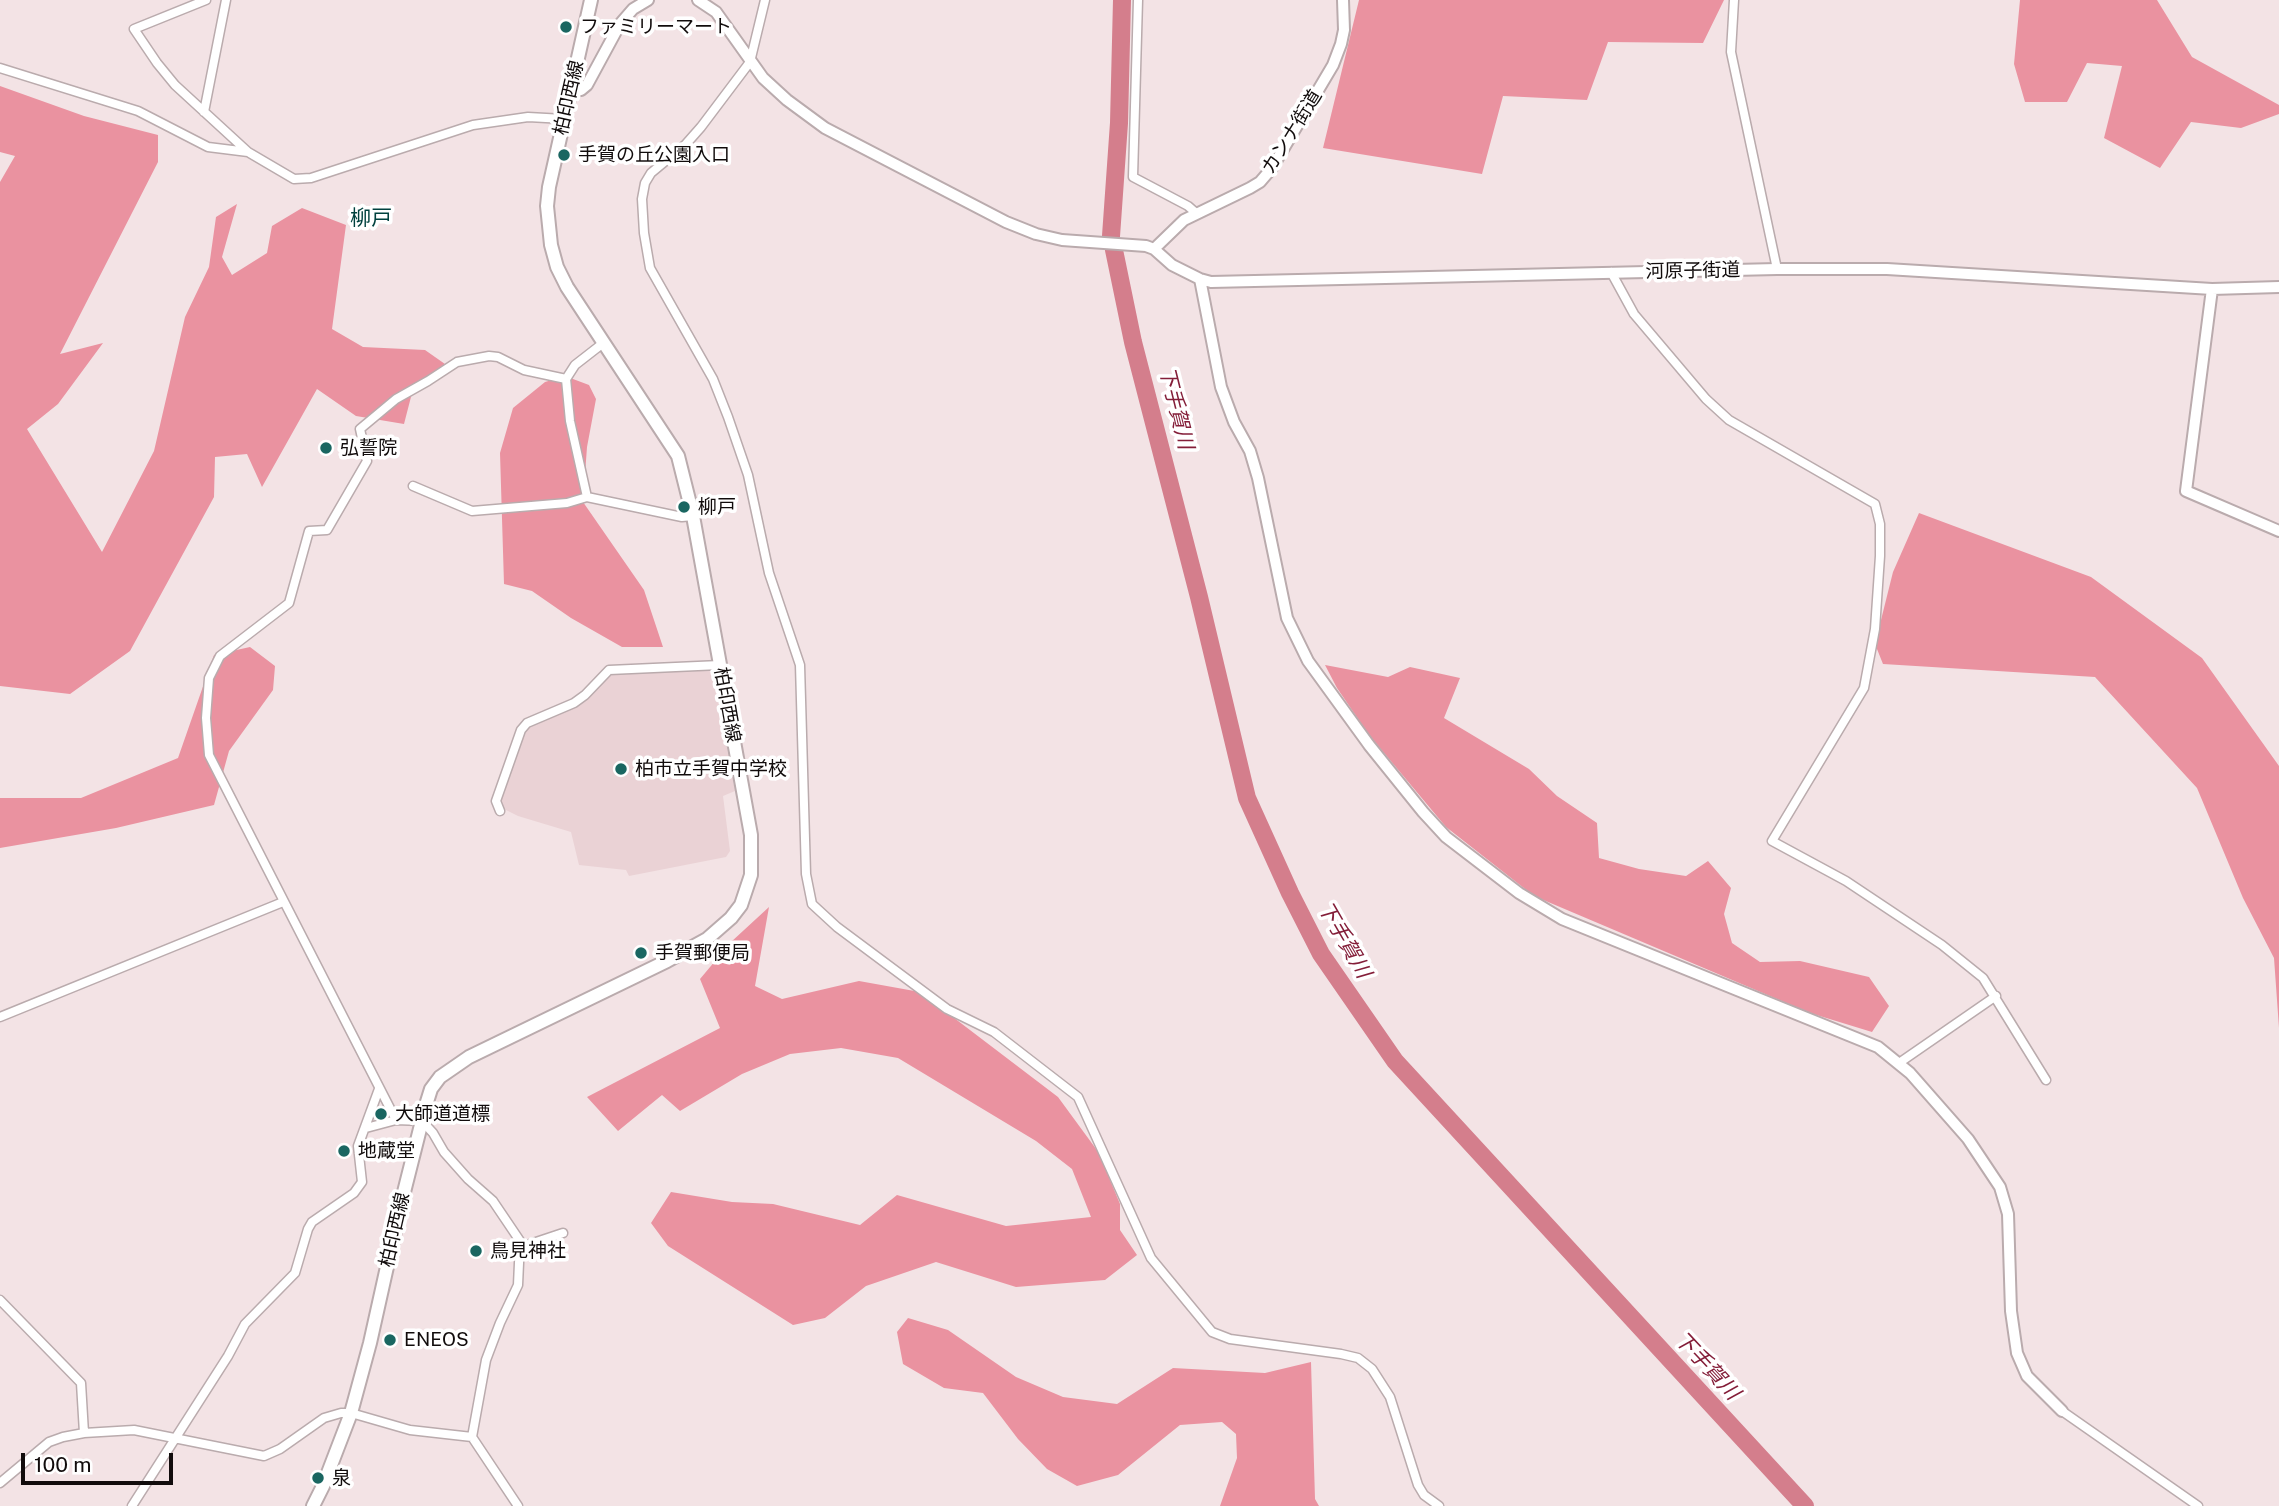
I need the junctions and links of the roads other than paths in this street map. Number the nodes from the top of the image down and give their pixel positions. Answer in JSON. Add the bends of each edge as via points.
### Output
{"nodes":[{"id":1,"x":206,"y":0,"type":"edge"},
{"id":2,"x":226,"y":0,"type":"edge"},
{"id":3,"x":591,"y":0,"type":"edge"},
{"id":4,"x":648,"y":0,"type":"edge"},
{"id":5,"x":698,"y":0,"type":"edge"},
{"id":6,"x":765,"y":0,"type":"edge"},
{"id":7,"x":1138,"y":0,"type":"edge"},
{"id":8,"x":1343,"y":0,"type":"edge"},
{"id":9,"x":1734,"y":0,"type":"edge"},
{"id":10,"x":750,"y":62,"type":"junction"},
{"id":11,"x":0,"y":68,"type":"edge"},
{"id":12,"x":571,"y":91,"type":"junction"},
{"id":13,"x":204,"y":112,"type":"junction"},
{"id":14,"x":564,"y":119,"type":"junction"},
{"id":15,"x":248,"y":152,"type":"junction"},
{"id":16,"x":1196,"y":213,"type":"junction"},
{"id":17,"x":1154,"y":249,"type":"junction"},
{"id":18,"x":1777,"y":269,"type":"junction"},
{"id":19,"x":1611,"y":272,"type":"junction"},
{"id":20,"x":1200,"y":279,"type":"junction"},
{"id":21,"x":2279,"y":287,"type":"edge"},
{"id":22,"x":2211,"y":289,"type":"junction"},
{"id":23,"x":602,"y":344,"type":"junction"},
{"id":24,"x":566,"y":379,"type":"junction"},
{"id":25,"x":413,"y":486,"type":"dead end"},
{"id":26,"x":587,"y":497,"type":"junction"},
{"id":27,"x":693,"y":516,"type":"junction"},
{"id":28,"x":2279,"y":531,"type":"edge"},
{"id":29,"x":720,"y":665,"type":"junction"},
{"id":30,"x":500,"y":811,"type":"dead end"},
{"id":31,"x":283,"y":902,"type":"junction"},
{"id":32,"x":1996,"y":996,"type":"junction"},
{"id":33,"x":0,"y":1017,"type":"edge"},
{"id":34,"x":1899,"y":1063,"type":"junction"},
{"id":35,"x":2046,"y":1080,"type":"dead end"},
{"id":36,"x":379,"y":1089,"type":"junction"},
{"id":37,"x":396,"y":1120,"type":"junction"},
{"id":38,"x":422,"y":1121,"type":"junction"},
{"id":39,"x":366,"y":1128,"type":"junction"},
{"id":40,"x":563,"y":1233,"type":"dead end"},
{"id":41,"x":521,"y":1247,"type":"junction"},
{"id":42,"x":0,"y":1300,"type":"edge"},
{"id":43,"x":2062,"y":1410,"type":"joint"},
{"id":44,"x":351,"y":1413,"type":"junction"},
{"id":45,"x":84,"y":1433,"type":"junction"},
{"id":46,"x":472,"y":1437,"type":"junction"},
{"id":47,"x":174,"y":1438,"type":"junction"},
{"id":48,"x":0,"y":1483,"type":"edge"},
{"id":49,"x":132,"y":1506,"type":"edge"},
{"id":50,"x":313,"y":1506,"type":"edge"},
{"id":51,"x":518,"y":1506,"type":"edge"},
{"id":52,"x":1439,"y":1506,"type":"edge"},
{"id":53,"x":2198,"y":1506,"type":"edge"}],
"edges":[{"from":1,"to":13,"type":"street","via":[[134,29],[163,71]]},
{"from":2,"to":13,"type":"street"},
{"from":3,"to":12,"type":"main road","name":"柏印西線"},
{"from":4,"to":12,"type":"street","via":[[620,24],[587,85]]},
{"from":5,"to":10,"type":"street","name":"河原子街道","via":[[716,12]]},
{"from":6,"to":10,"type":"street"},
{"from":7,"to":16,"type":"street","via":[[1133,177]]},
{"from":8,"to":16,"type":"street","name":"カンナ街道","via":[[1344,30],[1333,65],[1272,167],[1260,182]]},
{"from":9,"to":18,"type":"street","via":[[1731,52]]},
{"from":10,"to":17,"type":"street","name":"河原子街道","via":[[787,100],[825,128],[1006,222],[1062,240]]},
{"from":10,"to":52,"type":"street","via":[[701,128],[651,173],[642,199],[644,233],[650,268],[713,379],[728,417],[748,475],[769,573],[800,666],[806,874],[812,904],[947,1009],[994,1032],[1078,1097],[1151,1258],[1212,1332],[1230,1339],[1350,1356],[1372,1369],[1390,1397],[1418,1485]]},
{"from":11,"to":15,"type":"street","via":[[138,111],[208,147]]},
{"from":12,"to":14,"type":"main road","name":"柏印西線"},
{"from":13,"to":15,"type":"street"},
{"from":14,"to":15,"type":"street","via":[[528,117],[473,125],[311,178],[294,178]]},
{"from":14,"to":23,"type":"main road","name":"柏印西線","via":[[547,206],[551,245],[567,287]]},
{"from":16,"to":17,"type":"street","name":"カンナ街道"},
{"from":17,"to":20,"type":"street","name":"河原子街道","via":[[1172,265]]},
{"from":18,"to":19,"type":"street","name":"河原子街道"},
{"from":18,"to":22,"type":"street","name":"河原子街道","via":[[1887,269]]},
{"from":19,"to":20,"type":"street","name":"河原子街道"},
{"from":19,"to":32,"type":"street","via":[[1634,314],[1729,420],[1875,504],[1880,556],[1875,629],[1864,688],[1772,841],[1846,881],[1942,945],[1983,978]]},
{"from":20,"to":34,"type":"street","via":[[1221,387],[1252,460],[1295,637],[1354,724],[1423,812],[1464,852],[1562,919],[1878,1047]]},
{"from":21,"to":22,"type":"street","name":"河原子街道"},
{"from":22,"to":28,"type":"street","via":[[2186,491]]},
{"from":23,"to":24,"type":"street","via":[[575,365]]},
{"from":23,"to":27,"type":"main road","name":"柏印西線","via":[[678,456]]},
{"from":24,"to":26,"type":"street"},
{"from":24,"to":31,"type":"street","via":[[489,356],[457,362],[396,399],[360,429],[367,461],[327,530],[309,531],[289,603],[216,663],[209,678],[209,755]]},
{"from":25,"to":26,"type":"street","via":[[472,511],[567,503]]},
{"from":26,"to":27,"type":"street"},
{"from":27,"to":29,"type":"main road","name":"柏印西線"},
{"from":29,"to":30,"type":"street","via":[[609,670],[574,703],[527,723],[496,801]]},
{"from":29,"to":38,"type":"main road","name":"柏印西線","via":[[751,835],[751,875],[732,919],[693,947],[452,1067],[431,1089]]},
{"from":31,"to":33,"type":"street"},
{"from":31,"to":36,"type":"street"},
{"from":32,"to":34,"type":"street"},
{"from":32,"to":35,"type":"street"},
{"from":34,"to":43,"type":"street","via":[[1968,1139],[2000,1187],[2008,1214],[2017,1353],[2027,1376]]},
{"from":36,"to":37,"type":"street"},
{"from":36,"to":39,"type":"street"},
{"from":37,"to":38,"type":"street"},
{"from":37,"to":39,"type":"street"},
{"from":38,"to":41,"type":"street","via":[[444,1152],[493,1201]]},
{"from":38,"to":44,"type":"main road","name":"柏印西線"},
{"from":39,"to":47,"type":"street","via":[[358,1146],[362,1182],[313,1222],[295,1273],[245,1324]]},
{"from":40,"to":41,"type":"street"},
{"from":41,"to":46,"type":"street","via":[[518,1285],[486,1360]]},
{"from":42,"to":45,"type":"street","via":[[81,1383]]},
{"from":43,"to":53,"type":"street"},
{"from":44,"to":46,"type":"street","via":[[410,1430]]},
{"from":44,"to":47,"type":"street","via":[[324,1418],[264,1456]]},
{"from":44,"to":50,"type":"main road","name":"柏印西線"},
{"from":45,"to":47,"type":"street","via":[[134,1430]]},
{"from":45,"to":48,"type":"street","via":[[49,1441]]},
{"from":46,"to":51,"type":"street"},
{"from":47,"to":49,"type":"street"}]}
